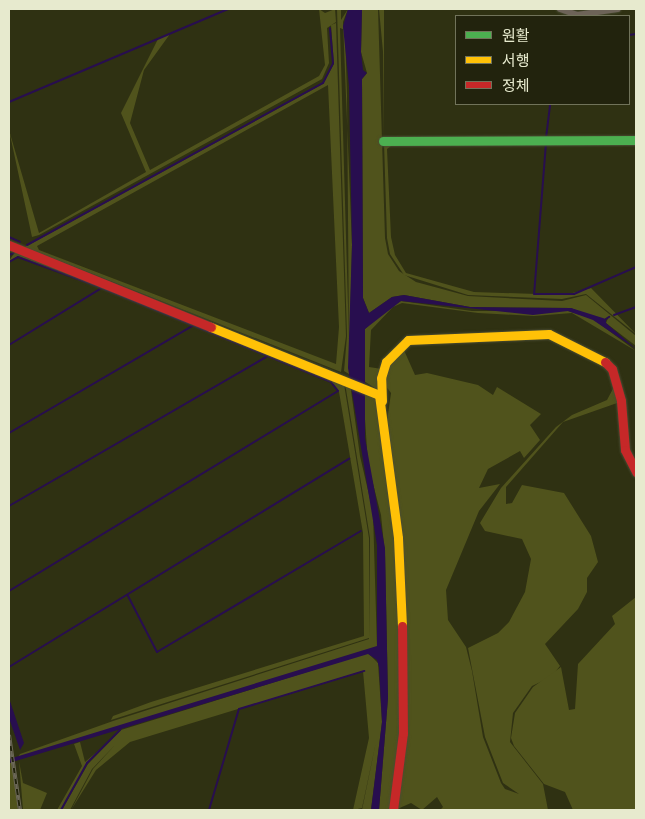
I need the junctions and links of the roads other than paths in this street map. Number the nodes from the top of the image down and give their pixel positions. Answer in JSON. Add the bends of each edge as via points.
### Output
{"nodes":[{"id":1,"x":560,"y":9,"type":"edge"},
{"id":2,"x":618,"y":9,"type":"edge"},
{"id":3,"x":636,"y":140,"type":"edge"},
{"id":4,"x":383,"y":141,"type":"dead end"},
{"id":5,"x":11,"y":248,"type":"edge"},
{"id":6,"x":382,"y":402,"type":"junction"},
{"id":7,"x":636,"y":472,"type":"edge"},
{"id":8,"x":393,"y":810,"type":"edge"}],
"edges":[{"from":1,"to":2,"type":"street","via":[[577,15]]},
{"from":3,"to":4,"type":"main road"},
{"from":5,"to":6,"type":"main road","via":[[345,379],[379,395]]},
{"from":6,"to":7,"type":"main road","via":[[381,378],[386,362],[408,340],[502,333],[549,334],[599,356],[612,369],[621,401],[625,450]]},
{"from":6,"to":8,"type":"main road","via":[[398,538],[402,630],[403,733]]}]}
